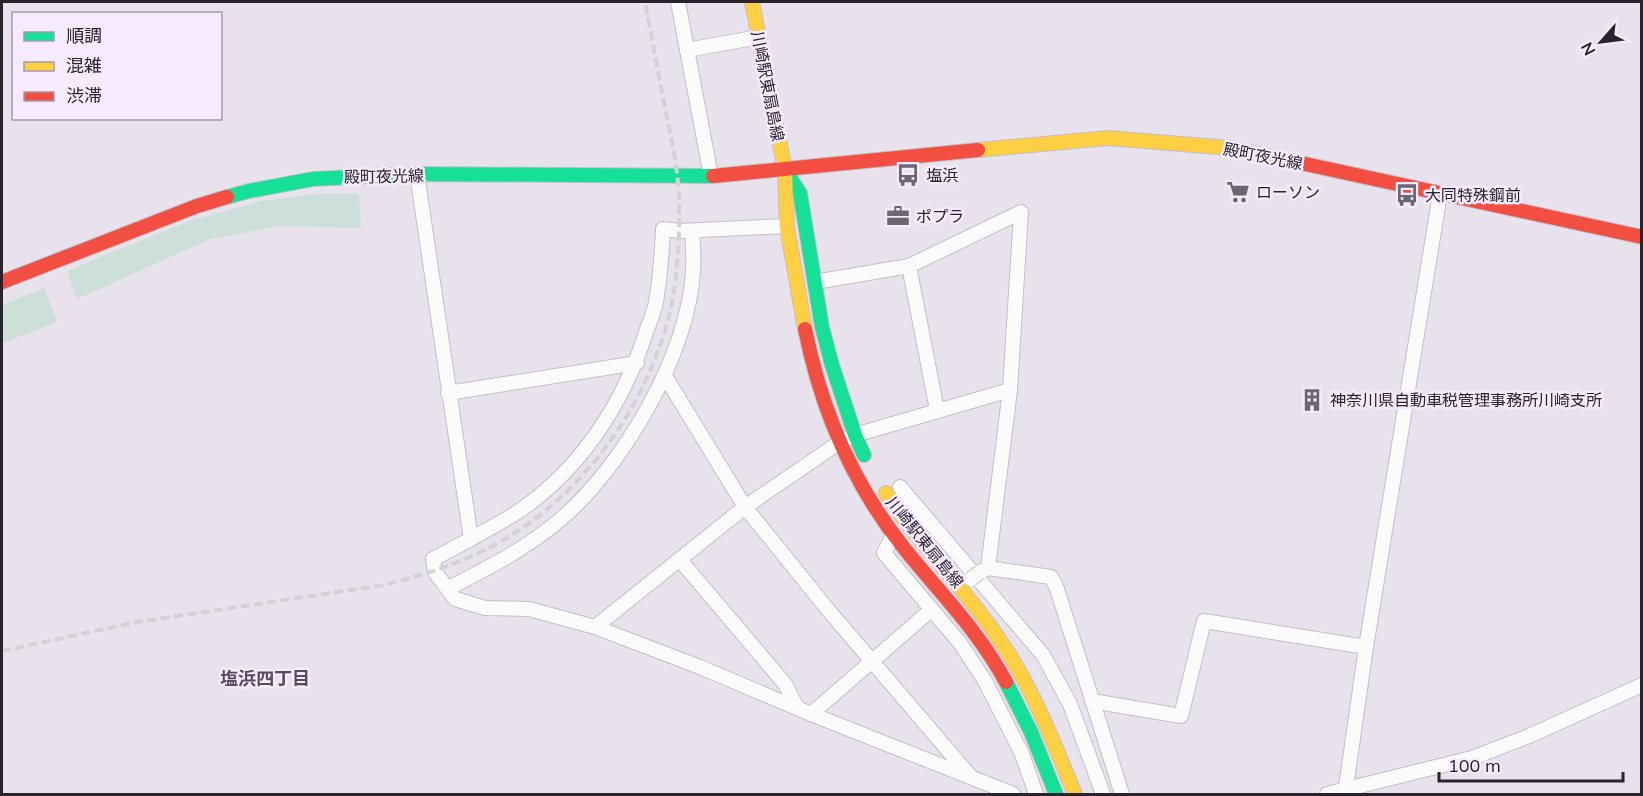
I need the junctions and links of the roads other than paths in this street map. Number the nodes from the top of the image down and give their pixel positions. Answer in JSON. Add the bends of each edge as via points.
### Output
{"nodes":[{"id":1,"x":678,"y":2,"type":"edge"},
{"id":2,"x":752,"y":2,"type":"edge"},
{"id":3,"x":759,"y":37,"type":"junction"},
{"id":4,"x":687,"y":50,"type":"junction"},
{"id":5,"x":785,"y":170,"type":"junction"},
{"id":6,"x":417,"y":174,"type":"junction"},
{"id":7,"x":711,"y":176,"type":"junction"},
{"id":8,"x":1440,"y":194,"type":"junction"},
{"id":9,"x":786,"y":226,"type":"junction"},
{"id":10,"x":692,"y":231,"type":"junction"},
{"id":11,"x":1641,"y":237,"type":"edge"},
{"id":12,"x":909,"y":266,"type":"junction"},
{"id":13,"x":2,"y":282,"type":"edge"},
{"id":14,"x":815,"y":282,"type":"junction"},
{"id":15,"x":637,"y":363,"type":"junction"},
{"id":16,"x":665,"y":376,"type":"junction"},
{"id":17,"x":1010,"y":390,"type":"junction"},
{"id":18,"x":448,"y":393,"type":"junction"},
{"id":19,"x":937,"y":410,"type":"junction"},
{"id":20,"x":855,"y":435,"type":"junction"},
{"id":21,"x":840,"y":442,"type":"junction"},
{"id":22,"x":870,"y":465,"type":"dead end"},
{"id":23,"x":879,"y":482,"type":"dead end"},
{"id":24,"x":900,"y":487,"type":"dead end"},
{"id":25,"x":745,"y":507,"type":"junction"},
{"id":26,"x":893,"y":535,"type":"junction"},
{"id":27,"x":471,"y":539,"type":"junction"},
{"id":28,"x":680,"y":560,"type":"junction"},
{"id":29,"x":974,"y":581,"type":"junction"},
{"id":30,"x":449,"y":588,"type":"junction"},
{"id":31,"x":931,"y":610,"type":"junction"},
{"id":32,"x":595,"y":627,"type":"junction"},
{"id":33,"x":1366,"y":647,"type":"junction"},
{"id":34,"x":872,"y":661,"type":"junction"},
{"id":35,"x":1641,"y":685,"type":"edge"},
{"id":36,"x":1092,"y":701,"type":"junction"},
{"id":37,"x":797,"y":708,"type":"junction"},
{"id":38,"x":811,"y":714,"type":"junction"},
{"id":39,"x":971,"y":778,"type":"junction"},
{"id":40,"x":1345,"y":792,"type":"edge"},
{"id":41,"x":1013,"y":795,"type":"edge"},
{"id":42,"x":1036,"y":795,"type":"edge"},
{"id":43,"x":1056,"y":795,"type":"edge"},
{"id":44,"x":1075,"y":795,"type":"edge"},
{"id":45,"x":1103,"y":795,"type":"edge"},
{"id":46,"x":1122,"y":795,"type":"edge"},
{"id":47,"x":1327,"y":795,"type":"edge"}],
"edges":[{"from":1,"to":4,"type":"street"},
{"from":2,"to":3,"type":"main road","name":"川崎駅東扇島線"},
{"from":3,"to":4,"type":"street"},
{"from":3,"to":5,"type":"main road","name":"川崎駅東扇島線"},
{"from":4,"to":7,"type":"street"},
{"from":5,"to":7,"type":"main road","name":"殿町夜光線"},
{"from":5,"to":8,"type":"main road","name":"殿町夜光線","via":[[1108,138],[1230,148]]},
{"from":5,"to":9,"type":"main road","name":"川崎駅東扇島線"},
{"from":5,"to":14,"type":"main road","name":"川崎駅東扇島線","via":[[800,193]]},
{"from":6,"to":7,"type":"main road","name":"殿町夜光線"},
{"from":6,"to":13,"type":"main road","name":"殿町夜光線","via":[[313,178],[249,191],[175,214]]},
{"from":6,"to":18,"type":"street"},
{"from":8,"to":11,"type":"main road","name":"殿町夜光線"},
{"from":8,"to":33,"type":"street"},
{"from":9,"to":10,"type":"street"},
{"from":9,"to":21,"type":"main road","name":"川崎駅東扇島線","via":[[819,387]]},
{"from":10,"to":15,"type":"street","via":[[663,229],[655,304]]},
{"from":10,"to":16,"type":"street","via":[[693,273],[685,314]]},
{"from":12,"to":14,"type":"street"},
{"from":12,"to":17,"type":"street","via":[[1021,212]]},
{"from":12,"to":19,"type":"street"},
{"from":14,"to":20,"type":"main road","name":"川崎駅東扇島線","via":[[825,336]]},
{"from":15,"to":18,"type":"street"},
{"from":15,"to":27,"type":"street","via":[[607,420],[567,470],[522,509]]},
{"from":16,"to":25,"type":"street"},
{"from":16,"to":30,"type":"street","via":[[615,461],[583,498],[537,537]]},
{"from":17,"to":19,"type":"street"},
{"from":17,"to":29,"type":"street"},
{"from":18,"to":27,"type":"street"},
{"from":19,"to":20,"type":"street"},
{"from":20,"to":21,"type":"street"},
{"from":20,"to":22,"type":"main road","name":"川崎駅東扇島線"},
{"from":21,"to":25,"type":"street"},
{"from":21,"to":26,"type":"main road","name":"川崎駅東扇島線"},
{"from":23,"to":29,"type":"main road","name":"川崎駅東扇島線","via":[[903,519]]},
{"from":24,"to":45,"type":"street","via":[[1043,655],[1070,704]]},
{"from":25,"to":28,"type":"street"},
{"from":25,"to":34,"type":"street"},
{"from":26,"to":31,"type":"street","via":[[884,553]]},
{"from":26,"to":43,"type":"main road","name":"川崎駅東扇島線","via":[[955,607],[997,664],[1028,723]]},
{"from":27,"to":30,"type":"street","via":[[433,559],[435,572]]},
{"from":28,"to":32,"type":"street"},
{"from":28,"to":37,"type":"street","via":[[785,684]]},
{"from":29,"to":36,"type":"street","via":[[1051,577]]},
{"from":29,"to":44,"type":"main road","name":"川崎駅東扇島線","via":[[1045,719]]},
{"from":30,"to":32,"type":"street","via":[[455,599],[485,608],[529,609]]},
{"from":31,"to":34,"type":"street"},
{"from":31,"to":42,"type":"street","via":[[960,643],[985,681],[1023,754]]},
{"from":32,"to":37,"type":"street"},
{"from":33,"to":36,"type":"street","via":[[1204,621],[1181,716]]},
{"from":33,"to":40,"type":"street"},
{"from":34,"to":38,"type":"street"},
{"from":34,"to":39,"type":"street"},
{"from":35,"to":40,"type":"street","via":[[1472,758]]},
{"from":36,"to":46,"type":"street"},
{"from":37,"to":38,"type":"street"},
{"from":38,"to":39,"type":"street"},
{"from":39,"to":41,"type":"street"},
{"from":40,"to":47,"type":"street"}]}
